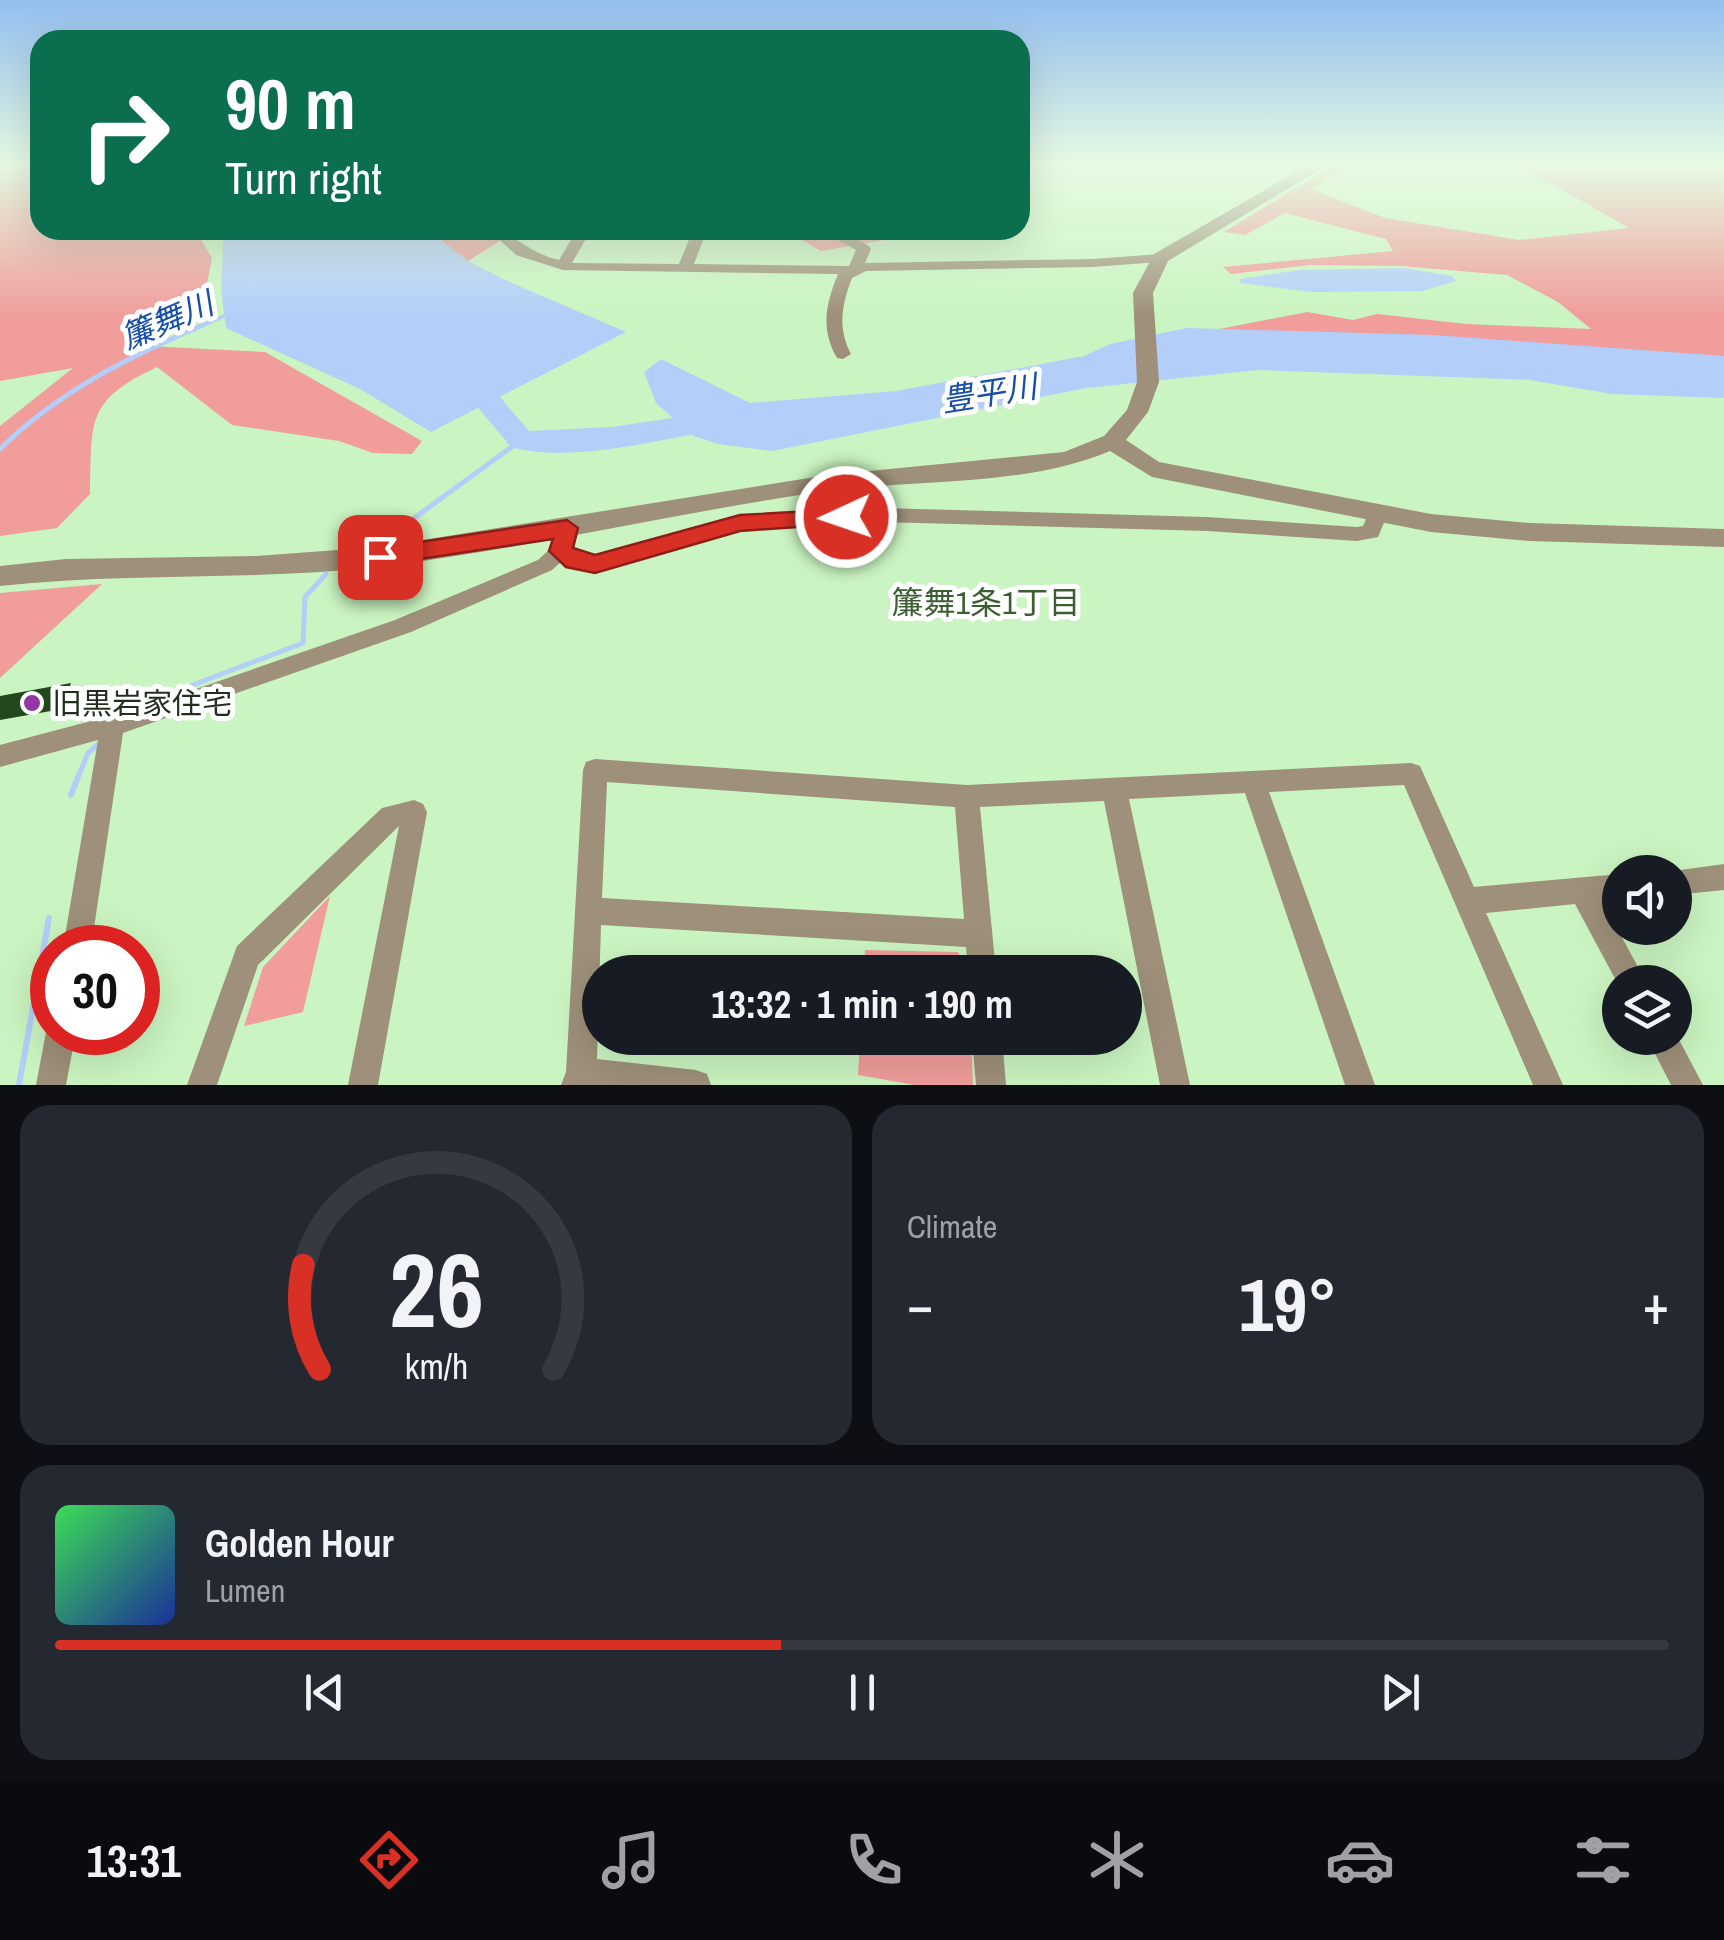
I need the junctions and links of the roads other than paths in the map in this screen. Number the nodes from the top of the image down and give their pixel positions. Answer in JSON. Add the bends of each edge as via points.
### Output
{"nodes":[{"id":1,"x":1234,"y":215,"type":"edge"},
{"id":2,"x":505,"y":240,"type":"edge"},
{"id":3,"x":578,"y":240,"type":"edge"},
{"id":4,"x":696,"y":240,"type":"edge"},
{"id":5,"x":852,"y":240,"type":"edge"},
{"id":6,"x":1160,"y":258,"type":"junction"},
{"id":7,"x":563,"y":266,"type":"junction"},
{"id":8,"x":684,"y":270,"type":"junction"},
{"id":9,"x":854,"y":270,"type":"junction"},
{"id":10,"x":843,"y":354,"type":"dead end"},
{"id":11,"x":1118,"y":435,"type":"junction"},
{"id":12,"x":1378,"y":513,"type":"junction"},
{"id":13,"x":1724,"y":538,"type":"edge"},
{"id":14,"x":564,"y":540,"type":"junction"},
{"id":15,"x":0,"y":576,"type":"edge"},
{"id":16,"x":112,"y":727,"type":"junction"},
{"id":17,"x":0,"y":756,"type":"edge"},
{"id":18,"x":1253,"y":782,"type":"junction"},
{"id":19,"x":1114,"y":788,"type":"junction"},
{"id":20,"x":968,"y":796,"type":"junction"},
{"id":21,"x":1724,"y":877,"type":"edge"},
{"id":22,"x":1692,"y":880,"type":"edge"},
{"id":23,"x":1602,"y":888,"type":"edge"},
{"id":24,"x":1582,"y":890,"type":"junction"},
{"id":25,"x":1467,"y":902,"type":"junction"},
{"id":26,"x":588,"y":910,"type":"junction"},
{"id":27,"x":81,"y":925,"type":"edge"},
{"id":28,"x":979,"y":934,"type":"junction"},
{"id":29,"x":981,"y":955,"type":"edge"},
{"id":30,"x":1623,"y":965,"type":"edge"},
{"id":31,"x":57,"y":1055,"type":"edge"},
{"id":32,"x":989,"y":1055,"type":"edge"},
{"id":33,"x":1671,"y":1055,"type":"edge"},
{"id":34,"x":578,"y":1078,"type":"edge"},
{"id":35,"x":51,"y":1085,"type":"edge"},
{"id":36,"x":202,"y":1085,"type":"edge"},
{"id":37,"x":364,"y":1085,"type":"edge"},
{"id":38,"x":696,"y":1085,"type":"edge"},
{"id":39,"x":991,"y":1085,"type":"edge"},
{"id":40,"x":1175,"y":1085,"type":"edge"},
{"id":41,"x":1360,"y":1085,"type":"edge"},
{"id":42,"x":1548,"y":1085,"type":"edge"},
{"id":43,"x":1688,"y":1085,"type":"edge"}],
"edges":[{"from":1,"to":6,"type":"street"},
{"from":2,"to":7,"type":"street","via":[[532,261]]},
{"from":3,"to":7,"type":"street"},
{"from":4,"to":8,"type":"street"},
{"from":5,"to":9,"type":"street","via":[[864,249]]},
{"from":6,"to":9,"type":"street"},
{"from":6,"to":11,"type":"street","via":[[1143,293],[1148,382],[1137,412]]},
{"from":7,"to":8,"type":"street"},
{"from":8,"to":9,"type":"street"},
{"from":9,"to":10,"type":"street","via":[[834,306],[834,341]]},
{"from":11,"to":12,"type":"street","via":[[1152,468]]},
{"from":11,"to":14,"type":"street","via":[[1067,460],[896,474],[717,499]]},
{"from":12,"to":13,"type":"street","via":[[1530,532]]},
{"from":12,"to":14,"type":"street","via":[[1370,532],[1357,534],[881,515],[740,523],[595,564],[574,561]]},
{"from":14,"to":15,"type":"street","via":[[318,563]]},
{"from":14,"to":16,"type":"street","via":[[545,565],[404,626]]},
{"from":16,"to":17,"type":"street"},
{"from":16,"to":27,"type":"street"},
{"from":18,"to":19,"type":"street"},
{"from":18,"to":25,"type":"street","via":[[1411,774]]},
{"from":18,"to":41,"type":"street"},
{"from":19,"to":20,"type":"street"},
{"from":19,"to":40,"type":"street"},
{"from":20,"to":26,"type":"street","via":[[596,770]]},
{"from":20,"to":28,"type":"street"},
{"from":21,"to":22,"type":"street"},
{"from":23,"to":24,"type":"street"},
{"from":24,"to":25,"type":"street"},
{"from":24,"to":30,"type":"street"},
{"from":25,"to":42,"type":"street"},
{"from":26,"to":28,"type":"street"},
{"from":26,"to":34,"type":"street"},
{"from":28,"to":29,"type":"street"},
{"from":31,"to":35,"type":"street"},
{"from":32,"to":39,"type":"street"},
{"from":33,"to":43,"type":"street"},
{"from":34,"to":38,"type":"street"},
{"from":36,"to":37,"type":"street","via":[[247,956],[390,816],[414,812]]}]}
